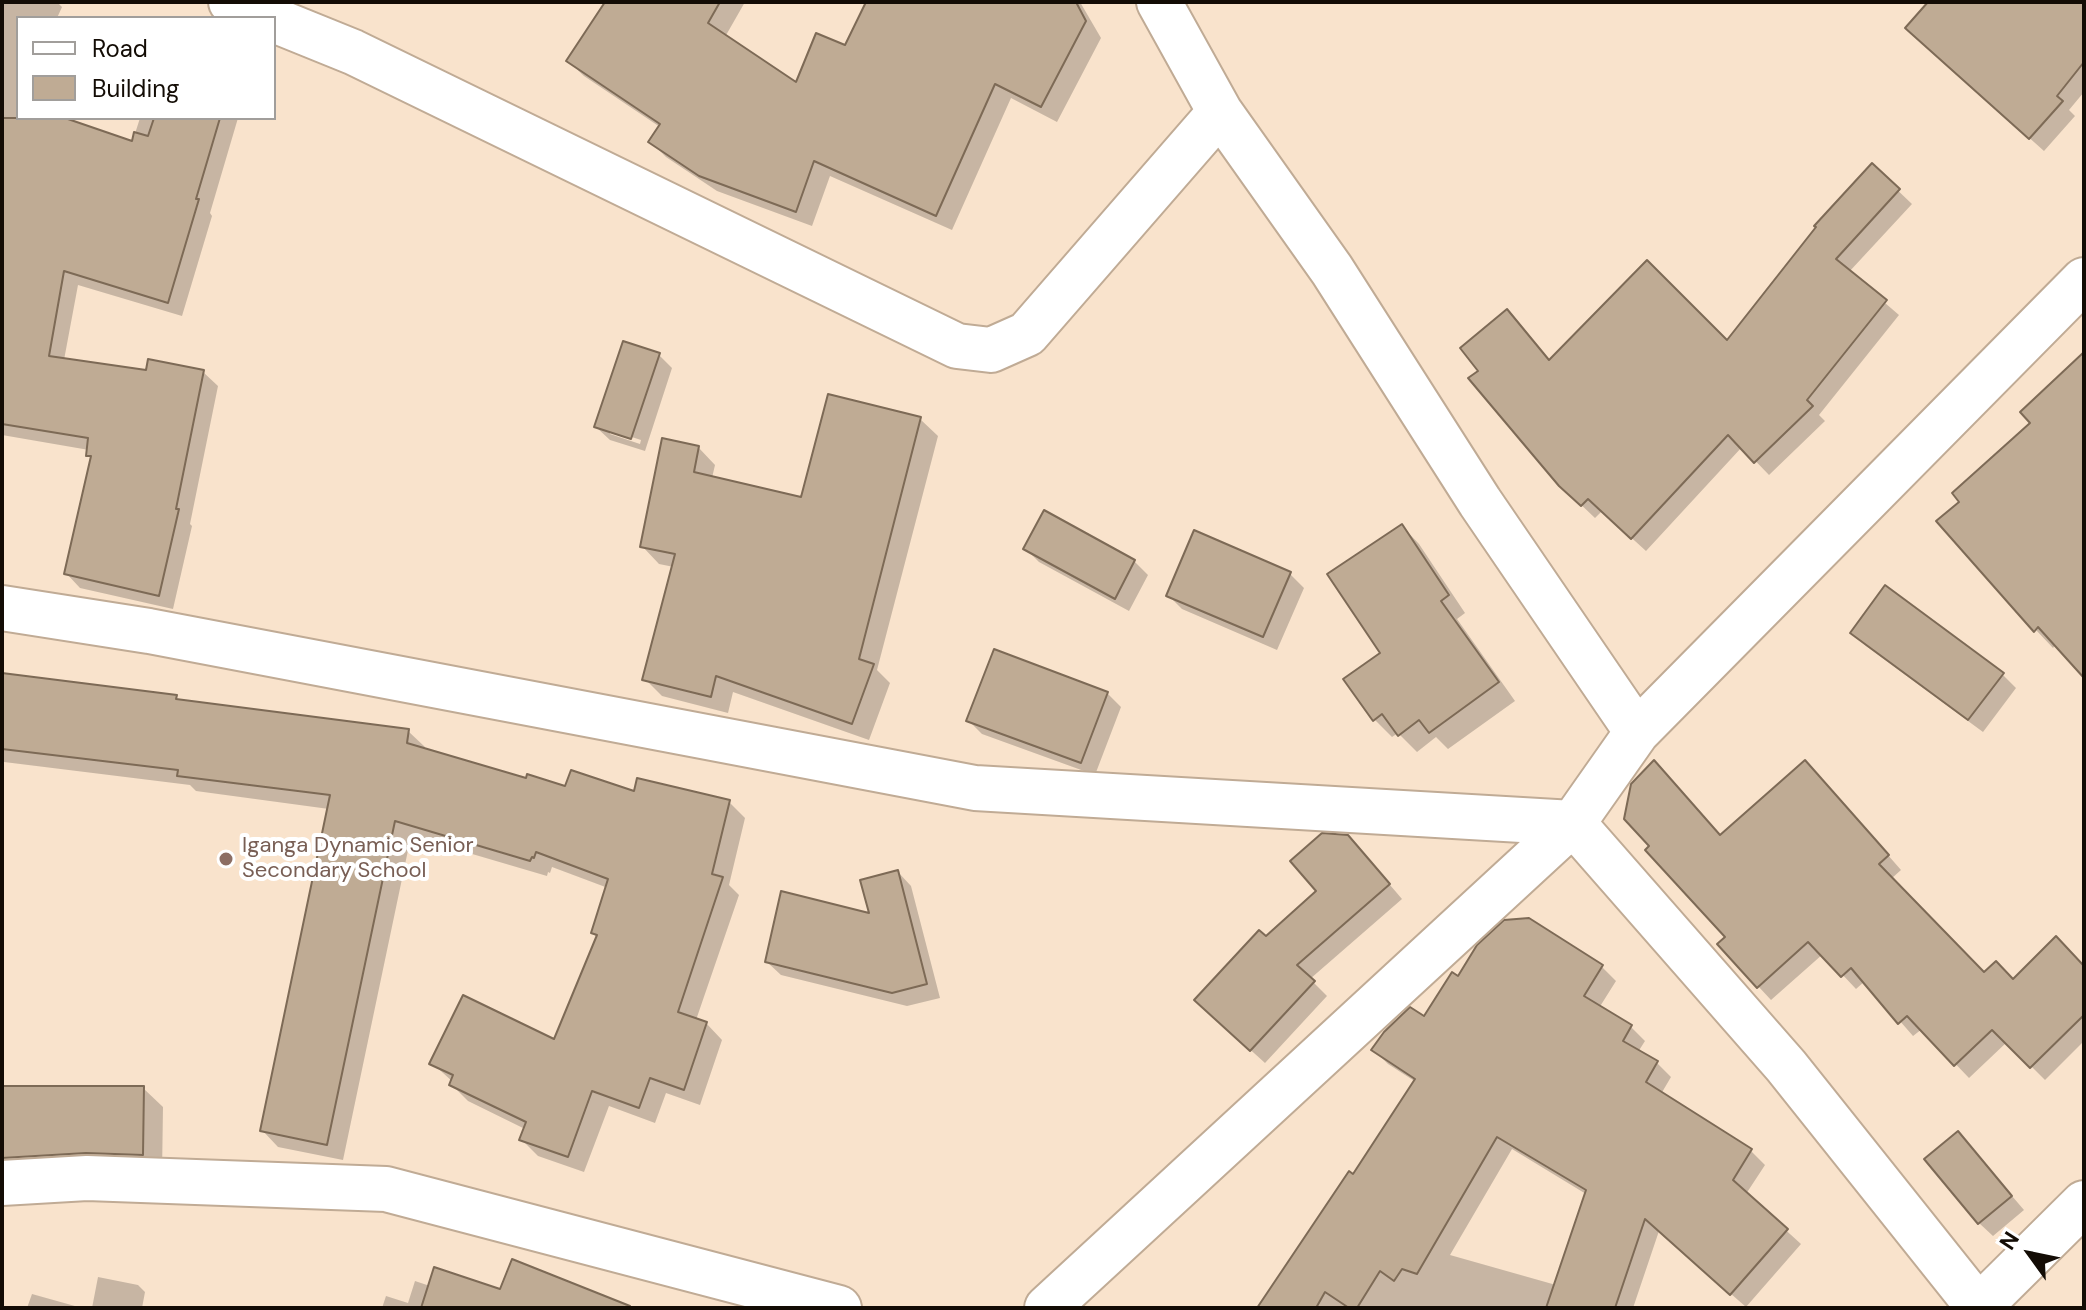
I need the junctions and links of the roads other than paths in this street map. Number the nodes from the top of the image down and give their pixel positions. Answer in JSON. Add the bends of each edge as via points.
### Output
{"nodes":[{"id":1,"x":231,"y":2,"type":"edge"},
{"id":2,"x":1159,"y":2,"type":"edge"},
{"id":3,"x":265,"y":16,"type":"edge"},
{"id":4,"x":276,"y":21,"type":"edge"},
{"id":5,"x":1220,"y":112,"type":"junction"},
{"id":6,"x":2084,"y":280,"type":"edge"},
{"id":7,"x":2,"y":608,"type":"edge"},
{"id":8,"x":1637,"y":732,"type":"junction"},
{"id":9,"x":1573,"y":823,"type":"junction"},
{"id":10,"x":2,"y":1183,"type":"edge"},
{"id":11,"x":2084,"y":1203,"type":"edge"},
{"id":12,"x":839,"y":1308,"type":"edge"},
{"id":13,"x":1047,"y":1308,"type":"edge"},
{"id":14,"x":1978,"y":1308,"type":"edge"}],
"edges":[{"from":1,"to":3,"type":"street"},
{"from":2,"to":5,"type":"street"},
{"from":4,"to":5,"type":"street","via":[[353,52],[957,346],[991,350],[1027,334]]},
{"from":5,"to":8,"type":"street","via":[[1332,270],[1480,502]]},
{"from":6,"to":8,"type":"street"},
{"from":7,"to":9,"type":"street","via":[[975,788]]},
{"from":8,"to":9,"type":"street"},
{"from":9,"to":13,"type":"street"},
{"from":9,"to":14,"type":"street","via":[[1786,1066]]},
{"from":10,"to":12,"type":"street","via":[[87,1178],[386,1189]]},
{"from":11,"to":14,"type":"street"}]}
